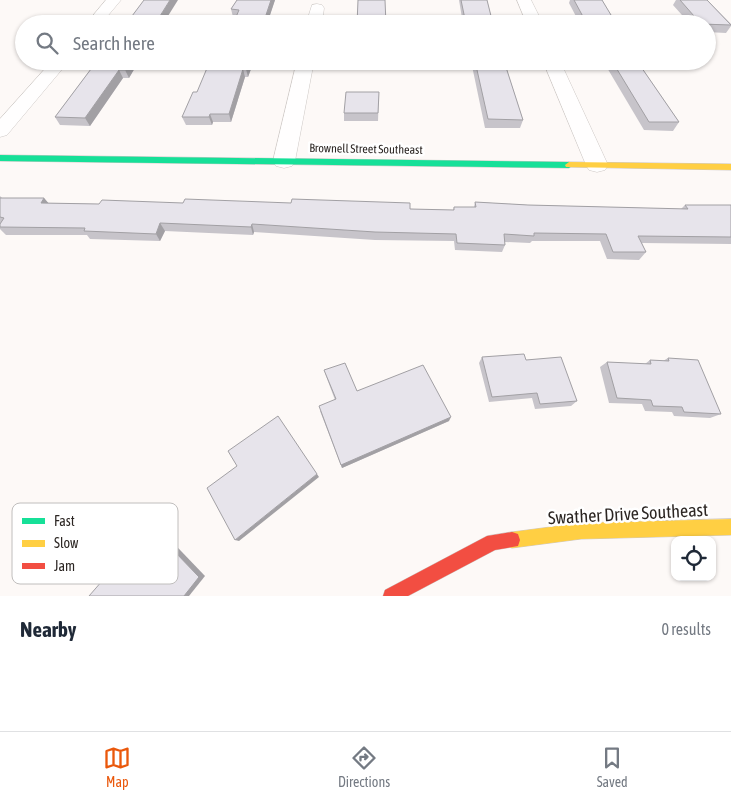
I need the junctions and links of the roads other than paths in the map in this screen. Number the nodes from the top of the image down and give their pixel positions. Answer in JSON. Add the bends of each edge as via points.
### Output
{"nodes":[{"id":1,"x":114,"y":0,"type":"edge"},
{"id":2,"x":524,"y":0,"type":"edge"},
{"id":3,"x":317,"y":8,"type":"dead end"},
{"id":4,"x":101,"y":15,"type":"edge"},
{"id":5,"x":316,"y":15,"type":"edge"},
{"id":6,"x":531,"y":15,"type":"edge"},
{"id":7,"x":53,"y":70,"type":"edge"},
{"id":8,"x":304,"y":70,"type":"edge"},
{"id":9,"x":555,"y":70,"type":"edge"},
{"id":10,"x":0,"y":131,"type":"edge"},
{"id":11,"x":0,"y":158,"type":"edge"},
{"id":12,"x":284,"y":162,"type":"junction"},
{"id":13,"x":597,"y":165,"type":"junction"},
{"id":14,"x":731,"y":167,"type":"edge"},
{"id":15,"x":731,"y":527,"type":"edge"},
{"id":16,"x":391,"y":596,"type":"edge"}],
"edges":[{"from":1,"to":4,"type":"street"},
{"from":2,"to":6,"type":"street"},
{"from":3,"to":5,"type":"street"},
{"from":7,"to":10,"type":"street"},
{"from":8,"to":12,"type":"street"},
{"from":9,"to":13,"type":"street"},
{"from":11,"to":12,"type":"street","name":"Brownell Street Southeast"},
{"from":12,"to":13,"type":"street","name":"Brownell Street Southeast"},
{"from":13,"to":14,"type":"street","name":"Brownell Street Southeast"},
{"from":15,"to":16,"type":"street","name":"Swather Drive Southeast","via":[[581,530],[493,542]]}]}
